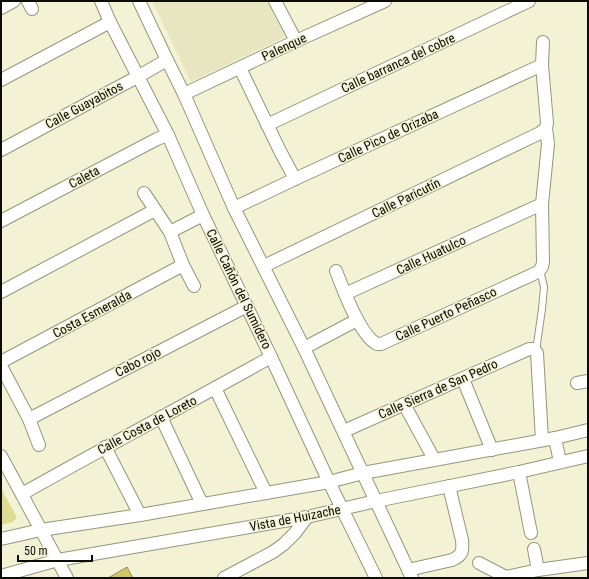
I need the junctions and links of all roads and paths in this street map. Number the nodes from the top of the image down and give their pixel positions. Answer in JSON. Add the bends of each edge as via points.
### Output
{"nodes":[{"id":1,"x":14,"y":1,"type":"edge"},
{"id":2,"x":101,"y":1,"type":"edge"},
{"id":3,"x":139,"y":1,"type":"edge"},
{"id":4,"x":275,"y":1,"type":"edge"},
{"id":5,"x":385,"y":1,"type":"edge"},
{"id":6,"x":529,"y":1,"type":"edge"},
{"id":7,"x":1,"y":8,"type":"edge"},
{"id":8,"x":110,"y":22,"type":"junction"},
{"id":9,"x":296,"y":41,"type":"junction"},
{"id":10,"x":543,"y":42,"type":"dead end"},
{"id":11,"x":167,"y":60,"type":"junction"},
{"id":12,"x":542,"y":65,"type":"junction"},
{"id":13,"x":240,"y":68,"type":"junction"},
{"id":14,"x":139,"y":76,"type":"junction"},
{"id":15,"x":1,"y":80,"type":"edge"},
{"id":16,"x":184,"y":94,"type":"junction"},
{"id":17,"x":267,"y":125,"type":"junction"},
{"id":18,"x":546,"y":128,"type":"junction"},
{"id":19,"x":168,"y":135,"type":"junction"},
{"id":20,"x":1,"y":150,"type":"edge"},
{"id":21,"x":295,"y":179,"type":"junction"},
{"id":22,"x":144,"y":194,"type":"dead end"},
{"id":23,"x":542,"y":204,"type":"junction"},
{"id":24,"x":234,"y":208,"type":"junction"},
{"id":25,"x":155,"y":210,"type":"junction"},
{"id":26,"x":203,"y":215,"type":"junction"},
{"id":27,"x":1,"y":222,"type":"edge"},
{"id":28,"x":170,"y":232,"type":"junction"},
{"id":29,"x":183,"y":265,"type":"junction"},
{"id":30,"x":264,"y":266,"type":"junction"},
{"id":31,"x":541,"y":268,"type":"junction"},
{"id":32,"x":336,"y":271,"type":"dead end"},
{"id":33,"x":194,"y":286,"type":"dead end"},
{"id":34,"x":1,"y":292,"type":"edge"},
{"id":35,"x":345,"y":294,"type":"junction"},
{"id":36,"x":247,"y":306,"type":"junction"},
{"id":37,"x":357,"y":320,"type":"junction"},
{"id":38,"x":304,"y":348,"type":"junction"},
{"id":39,"x":534,"y":350,"type":"junction"},
{"id":40,"x":271,"y":357,"type":"junction"},
{"id":41,"x":1,"y":362,"type":"edge"},
{"id":42,"x":1,"y":366,"type":"edge"},
{"id":43,"x":463,"y":378,"type":"junction"},
{"id":44,"x":215,"y":388,"type":"junction"},
{"id":45,"x":404,"y":404,"type":"junction"},
{"id":46,"x":161,"y":418,"type":"junction"},
{"id":47,"x":29,"y":419,"type":"junction"},
{"id":48,"x":588,"y":430,"type":"edge"},
{"id":49,"x":344,"y":432,"type":"junction"},
{"id":50,"x":555,"y":438,"type":"junction"},
{"id":51,"x":542,"y":440,"type":"junction"},
{"id":52,"x":39,"y":446,"type":"dead end"},
{"id":53,"x":105,"y":447,"type":"junction"},
{"id":54,"x":492,"y":450,"type":"junction"},
{"id":55,"x":1,"y":456,"type":"edge"},
{"id":56,"x":588,"y":456,"type":"edge"},
{"id":57,"x":434,"y":460,"type":"junction"},
{"id":58,"x":560,"y":462,"type":"junction"},
{"id":59,"x":519,"y":472,"type":"junction"},
{"id":60,"x":363,"y":473,"type":"junction"},
{"id":61,"x":329,"y":482,"type":"junction"},
{"id":62,"x":449,"y":486,"type":"junction"},
{"id":63,"x":266,"y":493,"type":"junction"},
{"id":64,"x":22,"y":494,"type":"junction"},
{"id":65,"x":376,"y":501,"type":"junction"},
{"id":66,"x":202,"y":504,"type":"junction"},
{"id":67,"x":343,"y":509,"type":"junction"},
{"id":68,"x":140,"y":515,"type":"junction"},
{"id":69,"x":307,"y":517,"type":"junction"},
{"id":70,"x":42,"y":530,"type":"junction"},
{"id":71,"x":531,"y":533,"type":"dead end"},
{"id":72,"x":1,"y":539,"type":"edge"},
{"id":73,"x":534,"y":549,"type":"dead end"},
{"id":74,"x":58,"y":560,"type":"junction"},
{"id":75,"x":479,"y":563,"type":"dead end"},
{"id":76,"x":588,"y":563,"type":"edge"},
{"id":77,"x":538,"y":570,"type":"junction"},
{"id":78,"x":410,"y":574,"type":"edge"},
{"id":79,"x":1,"y":576,"type":"edge"},
{"id":80,"x":506,"y":577,"type":"edge"},
{"id":81,"x":67,"y":578,"type":"edge"},
{"id":82,"x":224,"y":578,"type":"edge"},
{"id":83,"x":376,"y":578,"type":"edge"}],
"edges":[{"from":1,"to":7,"type":"street"},
{"from":2,"to":8,"type":"street","name":"Calle Cañón del Sumidero"},
{"from":3,"to":11,"type":"street"},
{"from":4,"to":9,"type":"street"},
{"from":5,"to":9,"type":"street","name":"Palenque"},
{"from":6,"to":17,"type":"street","name":"Calle barranca del cobre"},
{"from":8,"to":14,"type":"street","name":"Calle Cañón del Sumidero"},
{"from":8,"to":15,"type":"street"},
{"from":9,"to":13,"type":"street","name":"Palenque"},
{"from":10,"to":12,"type":"street"},
{"from":11,"to":14,"type":"street","name":"Calle Guayabitos"},
{"from":11,"to":16,"type":"street"},
{"from":12,"to":18,"type":"street"},
{"from":12,"to":21,"type":"street","name":"Calle Pico de Orizaba"},
{"from":13,"to":16,"type":"street","name":"Palenque"},
{"from":13,"to":17,"type":"street"},
{"from":14,"to":19,"type":"street","name":"Calle Cañón del Sumidero"},
{"from":14,"to":20,"type":"street","name":"Calle Guayabitos"},
{"from":16,"to":24,"type":"street"},
{"from":17,"to":21,"type":"street"},
{"from":18,"to":23,"type":"street","via":[[548,144]]},
{"from":18,"to":30,"type":"street","name":"Calle Paricutín"},
{"from":19,"to":26,"type":"street","name":"Calle Cañón del Sumidero"},
{"from":19,"to":27,"type":"street","name":"Caleta"},
{"from":21,"to":24,"type":"street","name":"Calle Pico de Orizaba"},
{"from":22,"to":25,"type":"street"},
{"from":23,"to":31,"type":"street"},
{"from":23,"to":35,"type":"street","name":"Calle Huatulco"},
{"from":24,"to":30,"type":"street"},
{"from":25,"to":28,"type":"street"},
{"from":25,"to":34,"type":"street"},
{"from":26,"to":28,"type":"street"},
{"from":26,"to":36,"type":"street","name":"Calle Cañón del Sumidero"},
{"from":28,"to":29,"type":"street"},
{"from":29,"to":33,"type":"street"},
{"from":29,"to":41,"type":"street","name":"Costa Esmeralda"},
{"from":30,"to":38,"type":"street"},
{"from":31,"to":37,"type":"street","name":"Calle Puerto Peñasco","via":[[538,272],[381,344],[370,339]]},
{"from":31,"to":39,"type":"lane","via":[[544,287]]},
{"from":32,"to":35,"type":"street"},
{"from":35,"to":37,"type":"street"},
{"from":36,"to":40,"type":"street","name":"Calle Cañón del Sumidero"},
{"from":36,"to":47,"type":"street","name":"Cabo rojo"},
{"from":37,"to":38,"type":"street"},
{"from":38,"to":49,"type":"street"},
{"from":39,"to":43,"type":"street","name":"Calle Sierra de San Pedro","via":[[530,349]]},
{"from":39,"to":51,"type":"street","via":[[537,353]]},
{"from":40,"to":44,"type":"street","name":"Calle Costa de Loreto"},
{"from":40,"to":61,"type":"street","name":"Calle Cañón del Sumidero"},
{"from":42,"to":47,"type":"street"},
{"from":43,"to":45,"type":"street","name":"Calle Sierra de San Pedro"},
{"from":43,"to":54,"type":"street"},
{"from":44,"to":46,"type":"street","name":"Calle Costa de Loreto"},
{"from":44,"to":63,"type":"street"},
{"from":45,"to":49,"type":"street","name":"Calle Sierra de San Pedro"},
{"from":45,"to":57,"type":"street"},
{"from":46,"to":53,"type":"street","name":"Calle Costa de Loreto"},
{"from":46,"to":66,"type":"street"},
{"from":47,"to":52,"type":"street"},
{"from":48,"to":50,"type":"street"},
{"from":49,"to":60,"type":"street"},
{"from":50,"to":51,"type":"street"},
{"from":50,"to":58,"type":"street"},
{"from":51,"to":54,"type":"street"},
{"from":53,"to":64,"type":"street","name":"Calle Costa de Loreto"},
{"from":53,"to":68,"type":"street"},
{"from":54,"to":57,"type":"street"},
{"from":55,"to":64,"type":"street"},
{"from":56,"to":58,"type":"street","name":"Vista de Huizache"},
{"from":57,"to":60,"type":"street"},
{"from":58,"to":59,"type":"street","name":"Vista de Huizache"},
{"from":59,"to":62,"type":"street","name":"Vista de Huizache"},
{"from":59,"to":71,"type":"street"},
{"from":60,"to":61,"type":"street"},
{"from":60,"to":65,"type":"street"},
{"from":61,"to":63,"type":"street"},
{"from":61,"to":67,"type":"street","name":"Calle Cañón del Sumidero"},
{"from":62,"to":65,"type":"street","name":"Vista de Huizache"},
{"from":62,"to":78,"type":"street","via":[[463,548],[458,557],[452,560]]},
{"from":63,"to":66,"type":"street"},
{"from":64,"to":70,"type":"street"},
{"from":65,"to":67,"type":"street","name":"Vista de Huizache"},
{"from":65,"to":78,"type":"street"},
{"from":66,"to":68,"type":"street"},
{"from":67,"to":69,"type":"street","name":"Vista de Huizache"},
{"from":67,"to":83,"type":"street","name":"Calle Cañón del Sumidero"},
{"from":68,"to":70,"type":"street"},
{"from":69,"to":74,"type":"street","name":"Vista de Huizache"},
{"from":69,"to":82,"type":"street","via":[[284,544]]},
{"from":70,"to":72,"type":"street"},
{"from":70,"to":74,"type":"street"},
{"from":73,"to":77,"type":"street"},
{"from":74,"to":79,"type":"street","name":"Vista de Huizache"},
{"from":74,"to":81,"type":"street"},
{"from":75,"to":80,"type":"street"},
{"from":76,"to":77,"type":"street"},
{"from":77,"to":80,"type":"street"}]}
